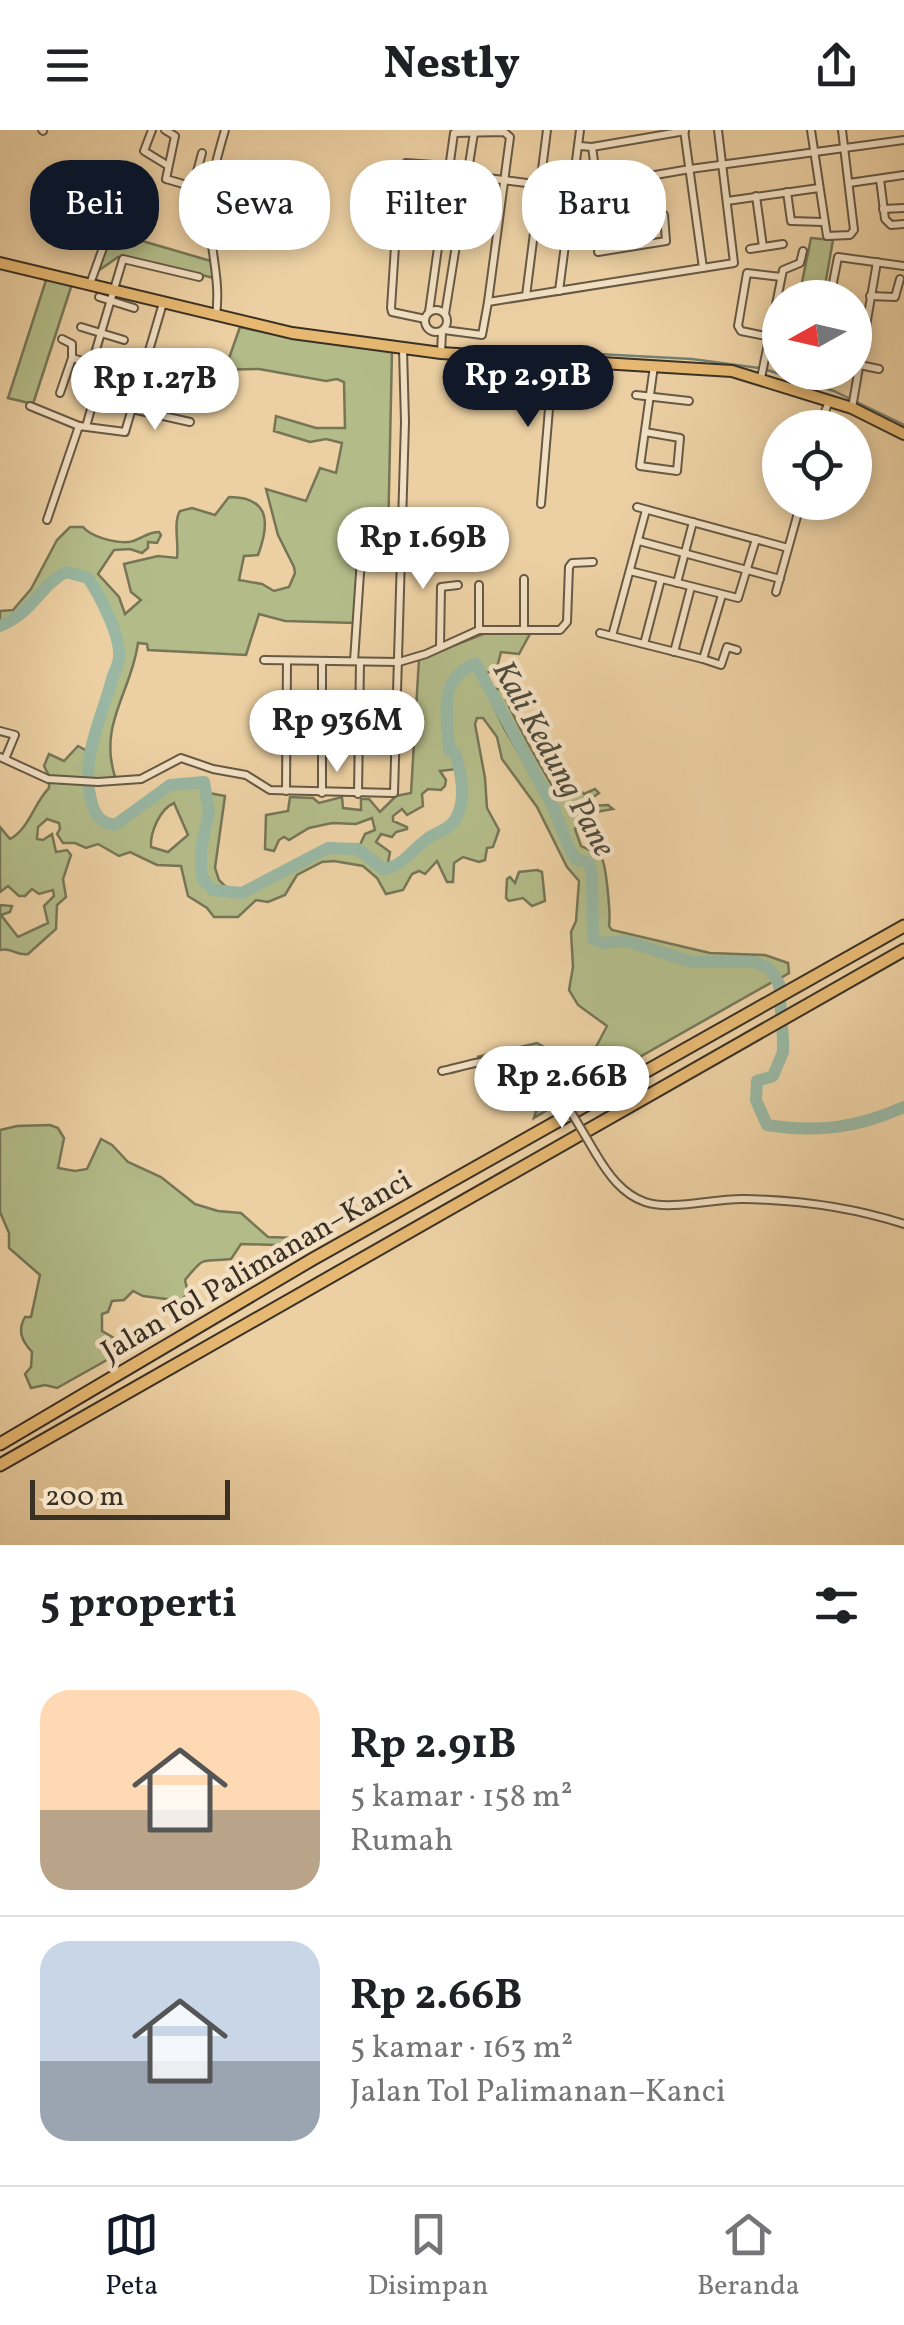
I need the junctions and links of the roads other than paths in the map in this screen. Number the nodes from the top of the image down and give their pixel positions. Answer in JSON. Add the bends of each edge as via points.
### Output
{"nodes":[{"id":1,"x":152,"y":130,"type":"edge"},
{"id":2,"x":165,"y":130,"type":"edge"},
{"id":3,"x":224,"y":130,"type":"edge"},
{"id":4,"x":547,"y":130,"type":"edge"},
{"id":5,"x":580,"y":130,"type":"edge"},
{"id":6,"x":718,"y":130,"type":"edge"},
{"id":7,"x":811,"y":130,"type":"edge"},
{"id":8,"x":842,"y":130,"type":"edge"},
{"id":9,"x":474,"y":131,"type":"edge"},
{"id":10,"x":684,"y":131,"type":"edge"},
{"id":11,"x":904,"y":140,"type":"edge"},
{"id":12,"x":580,"y":146,"type":"junction"},
{"id":13,"x":592,"y":147,"type":"junction"},
{"id":14,"x":844,"y":148,"type":"junction"},
{"id":15,"x":202,"y":153,"type":"dead end"},
{"id":16,"x":814,"y":153,"type":"junction"},
{"id":17,"x":200,"y":160,"type":"edge"},
{"id":18,"x":218,"y":160,"type":"edge"},
{"id":19,"x":449,"y":160,"type":"edge"},
{"id":20,"x":469,"y":160,"type":"edge"},
{"id":21,"x":544,"y":160,"type":"edge"},
{"id":22,"x":578,"y":160,"type":"edge"},
{"id":23,"x":594,"y":160,"type":"edge"},
{"id":24,"x":167,"y":164,"type":"junction"},
{"id":25,"x":722,"y":164,"type":"junction"},
{"id":26,"x":690,"y":169,"type":"junction"},
{"id":27,"x":666,"y":173,"type":"edge"},
{"id":28,"x":904,"y":176,"type":"edge"},
{"id":29,"x":880,"y":179,"type":"junction"},
{"id":30,"x":502,"y":180,"type":"edge"},
{"id":31,"x":506,"y":181,"type":"junction"},
{"id":32,"x":179,"y":182,"type":"edge"},
{"id":33,"x":849,"y":182,"type":"junction"},
{"id":34,"x":522,"y":183,"type":"edge"},
{"id":35,"x":819,"y":188,"type":"junction"},
{"id":36,"x":787,"y":192,"type":"junction"},
{"id":37,"x":756,"y":196,"type":"junction"},
{"id":38,"x":726,"y":201,"type":"junction"},
{"id":39,"x":904,"y":208,"type":"edge"},
{"id":40,"x":883,"y":209,"type":"junction"},
{"id":41,"x":602,"y":219,"type":"joint"},
{"id":42,"x":822,"y":222,"type":"junction"},
{"id":43,"x":904,"y":224,"type":"edge"},
{"id":44,"x":782,"y":244,"type":"dead end"},
{"id":45,"x":763,"y":247,"type":"junction"},
{"id":46,"x":750,"y":249,"type":"dead end"},
{"id":47,"x":102,"y":250,"type":"edge"},
{"id":48,"x":214,"y":250,"type":"edge"},
{"id":49,"x":395,"y":250,"type":"edge"},
{"id":50,"x":437,"y":250,"type":"edge"},
{"id":51,"x":455,"y":250,"type":"edge"},
{"id":52,"x":532,"y":250,"type":"edge"},
{"id":53,"x":565,"y":250,"type":"edge"},
{"id":54,"x":803,"y":251,"type":"dead end"},
{"id":55,"x":877,"y":262,"type":"junction"},
{"id":56,"x":0,"y":263,"type":"edge"},
{"id":57,"x":904,"y":266,"type":"edge"},
{"id":58,"x":703,"y":268,"type":"junction"},
{"id":59,"x":199,"y":276,"type":"dead end"},
{"id":60,"x":781,"y":277,"type":"junction"},
{"id":61,"x":900,"y":278,"type":"dead end"},
{"id":62,"x":91,"y":280,"type":"junction"},
{"id":63,"x":780,"y":280,"type":"edge"},
{"id":64,"x":833,"y":280,"type":"edge"},
{"id":65,"x":872,"y":286,"type":"edge"},
{"id":66,"x":115,"y":291,"type":"junction"},
{"id":67,"x":559,"y":292,"type":"junction"},
{"id":68,"x":526,"y":296,"type":"junction"},
{"id":69,"x":872,"y":296,"type":"edge"},
{"id":70,"x":99,"y":297,"type":"dead end"},
{"id":71,"x":488,"y":302,"type":"junction"},
{"id":72,"x":164,"y":303,"type":"junction"},
{"id":73,"x":134,"y":308,"type":"dead end"},
{"id":74,"x":217,"y":310,"type":"junction"},
{"id":75,"x":445,"y":314,"type":"junction"},
{"id":76,"x":427,"y":320,"type":"junction"},
{"id":77,"x":81,"y":327,"type":"dead end"},
{"id":78,"x":102,"y":334,"type":"junction"},
{"id":79,"x":442,"y":334,"type":"junction"},
{"id":80,"x":762,"y":335,"type":"edge"},
{"id":81,"x":62,"y":339,"type":"dead end"},
{"id":82,"x":124,"y":340,"type":"dead end"},
{"id":83,"x":403,"y":349,"type":"junction"},
{"id":84,"x":425,"y":349,"type":"junction"},
{"id":85,"x":441,"y":351,"type":"junction"},
{"id":86,"x":72,"y":358,"type":"junction"},
{"id":87,"x":553,"y":360,"type":"junction"},
{"id":88,"x":92,"y":363,"type":"junction"},
{"id":89,"x":654,"y":366,"type":"junction"},
{"id":90,"x":103,"y":367,"type":"junction"},
{"id":91,"x":872,"y":367,"type":"edge"},
{"id":92,"x":879,"y":368,"type":"dead end"},
{"id":93,"x":117,"y":371,"type":"dead end"},
{"id":94,"x":762,"y":371,"type":"edge"},
{"id":95,"x":761,"y":376,"type":"junction"},
{"id":96,"x":855,"y":390,"type":"edge"},
{"id":97,"x":60,"y":393,"type":"dead end"},
{"id":98,"x":636,"y":395,"type":"dead end"},
{"id":99,"x":652,"y":397,"type":"junction"},
{"id":100,"x":829,"y":400,"type":"junction"},
{"id":101,"x":689,"y":401,"type":"dead end"},
{"id":102,"x":854,"y":402,"type":"junction"},
{"id":103,"x":30,"y":406,"type":"dead end"},
{"id":104,"x":132,"y":409,"type":"junction"},
{"id":105,"x":826,"y":410,"type":"edge"},
{"id":106,"x":190,"y":422,"type":"dead end"},
{"id":107,"x":83,"y":425,"type":"junction"},
{"id":108,"x":645,"y":432,"type":"junction"},
{"id":109,"x":904,"y":434,"type":"edge"},
{"id":110,"x":541,"y":504,"type":"dead end"},
{"id":111,"x":47,"y":520,"type":"dead end"},
{"id":112,"x":796,"y":520,"type":"edge"},
{"id":113,"x":693,"y":522,"type":"junction"},
{"id":114,"x":756,"y":539,"type":"junction"},
{"id":115,"x":402,"y":540,"type":"junction"},
{"id":116,"x":639,"y":541,"type":"junction"},
{"id":117,"x":788,"y":548,"type":"junction"},
{"id":118,"x":684,"y":553,"type":"junction"},
{"id":119,"x":593,"y":562,"type":"dead end"},
{"id":120,"x":748,"y":570,"type":"junction"},
{"id":121,"x":630,"y":571,"type":"junction"},
{"id":122,"x":524,"y":579,"type":"dead end"},
{"id":123,"x":661,"y":579,"type":"junction"},
{"id":124,"x":780,"y":579,"type":"junction"},
{"id":125,"x":676,"y":583,"type":"junction"},
{"id":126,"x":458,"y":585,"type":"dead end"},
{"id":127,"x":479,"y":585,"type":"dead end"},
{"id":128,"x":691,"y":587,"type":"junction"},
{"id":129,"x":776,"y":592,"type":"dead end"},
{"id":130,"x":722,"y":596,"type":"junction"},
{"id":131,"x":524,"y":629,"type":"junction"},
{"id":132,"x":479,"y":630,"type":"junction"},
{"id":133,"x":600,"y":633,"type":"dead end"},
{"id":134,"x":612,"y":636,"type":"junction"},
{"id":135,"x":644,"y":644,"type":"junction"},
{"id":136,"x":440,"y":646,"type":"junction"},
{"id":137,"x":737,"y":650,"type":"dead end"},
{"id":138,"x":674,"y":652,"type":"junction"},
{"id":139,"x":703,"y":659,"type":"junction"},
{"id":140,"x":264,"y":660,"type":"dead end"},
{"id":141,"x":287,"y":661,"type":"junction"},
{"id":142,"x":322,"y":661,"type":"junction"},
{"id":143,"x":357,"y":662,"type":"junction"},
{"id":144,"x":398,"y":662,"type":"junction"},
{"id":145,"x":0,"y":732,"type":"edge"},
{"id":146,"x":3,"y":758,"type":"edge"},
{"id":147,"x":286,"y":791,"type":"junction"},
{"id":148,"x":322,"y":793,"type":"junction"},
{"id":149,"x":358,"y":794,"type":"junction"},
{"id":150,"x":904,"y":926,"type":"edge"},
{"id":151,"x":904,"y":950,"type":"edge"},
{"id":152,"x":442,"y":1071,"type":"dead end"},
{"id":153,"x":904,"y":1224,"type":"edge"},
{"id":154,"x":0,"y":1444,"type":"edge"},
{"id":155,"x":0,"y":1466,"type":"edge"}],
"edges":[{"from":1,"to":24,"type":"street","via":[[144,152]]},
{"from":2,"to":24,"type":"street","via":[[175,136]]},
{"from":3,"to":18,"type":"street"},
{"from":4,"to":21,"type":"street"},
{"from":5,"to":12,"type":"street"},
{"from":6,"to":25,"type":"street"},
{"from":7,"to":16,"type":"street"},
{"from":8,"to":14,"type":"street"},
{"from":9,"to":19,"type":"street","via":[[452,133]]},
{"from":9,"to":20,"type":"street"},
{"from":9,"to":31,"type":"street","via":[[508,133]]},
{"from":10,"to":13,"type":"street"},
{"from":10,"to":26,"type":"street"},
{"from":11,"to":14,"type":"street"},
{"from":12,"to":13,"type":"street"},
{"from":12,"to":22,"type":"street"},
{"from":13,"to":23,"type":"street"},
{"from":14,"to":16,"type":"street"},
{"from":14,"to":33,"type":"street"},
{"from":15,"to":17,"type":"street"},
{"from":16,"to":25,"type":"street"},
{"from":16,"to":35,"type":"street"},
{"from":24,"to":32,"type":"street","via":[[166,179]]},
{"from":25,"to":26,"type":"street"},
{"from":25,"to":38,"type":"street"},
{"from":26,"to":27,"type":"street"},
{"from":26,"to":58,"type":"street"},
{"from":28,"to":29,"type":"street"},
{"from":29,"to":33,"type":"street"},
{"from":29,"to":40,"type":"street"},
{"from":30,"to":31,"type":"street"},
{"from":31,"to":34,"type":"street"},
{"from":31,"to":71,"type":"street"},
{"from":33,"to":42,"type":"street","via":[[854,234],[826,236]]},
{"from":35,"to":36,"type":"street"},
{"from":35,"to":42,"type":"street"},
{"from":36,"to":37,"type":"street"},
{"from":36,"to":42,"type":"street","via":[[791,222]]},
{"from":37,"to":38,"type":"street"},
{"from":37,"to":45,"type":"street"},
{"from":38,"to":58,"type":"street","via":[[734,263]]},
{"from":39,"to":40,"type":"street"},
{"from":40,"to":43,"type":"street","via":[[888,223]]},
{"from":41,"to":41,"type":"street","via":[[660,212],[666,241],[601,253]]},
{"from":44,"to":45,"type":"street"},
{"from":45,"to":46,"type":"street"},
{"from":47,"to":62,"type":"street"},
{"from":48,"to":74,"type":"street"},
{"from":49,"to":76,"type":"street","via":[[391,308]]},
{"from":50,"to":76,"type":"street"},
{"from":51,"to":75,"type":"street"},
{"from":52,"to":68,"type":"street"},
{"from":53,"to":67,"type":"street"},
{"from":54,"to":60,"type":"street","via":[[800,264],[785,267]]},
{"from":55,"to":57,"type":"street"},
{"from":55,"to":64,"type":"street","via":[[838,256]]},
{"from":55,"to":65,"type":"street"},
{"from":56,"to":62,"type":"main road"},
{"from":58,"to":67,"type":"street"},
{"from":59,"to":66,"type":"street","via":[[125,259]]},
{"from":60,"to":63,"type":"street"},
{"from":60,"to":80,"type":"street","via":[[746,273],[739,329]]},
{"from":61,"to":69,"type":"street","via":[[895,297]]},
{"from":62,"to":66,"type":"main road"},
{"from":66,"to":70,"type":"street"},
{"from":66,"to":72,"type":"main road"},
{"from":66,"to":73,"type":"street"},
{"from":66,"to":78,"type":"street"},
{"from":67,"to":68,"type":"street"},
{"from":68,"to":71,"type":"street"},
{"from":71,"to":79,"type":"street","via":[[482,335]]},
{"from":72,"to":74,"type":"main road"},
{"from":72,"to":104,"type":"street"},
{"from":74,"to":83,"type":"main road","via":[[292,333]]},
{"from":75,"to":76,"type":"street","via":[[438,310]]},
{"from":75,"to":79,"type":"street"},
{"from":76,"to":79,"type":"street"},
{"from":76,"to":84,"type":"street"},
{"from":77,"to":78,"type":"street"},
{"from":78,"to":82,"type":"street"},
{"from":78,"to":88,"type":"street"},
{"from":79,"to":85,"type":"street"},
{"from":81,"to":86,"type":"street","via":[[72,344]]},
{"from":83,"to":84,"type":"main road"},
{"from":83,"to":115,"type":"street"},
{"from":84,"to":85,"type":"main road"},
{"from":85,"to":87,"type":"main road"},
{"from":86,"to":88,"type":"street"},
{"from":86,"to":97,"type":"street"},
{"from":87,"to":89,"type":"main road"},
{"from":87,"to":110,"type":"street"},
{"from":88,"to":90,"type":"street"},
{"from":89,"to":95,"type":"main road"},
{"from":89,"to":99,"type":"street"},
{"from":90,"to":93,"type":"street"},
{"from":90,"to":107,"type":"street"},
{"from":91,"to":92,"type":"street"},
{"from":94,"to":95,"type":"street"},
{"from":95,"to":100,"type":"main road"},
{"from":96,"to":102,"type":"street"},
{"from":98,"to":99,"type":"street"},
{"from":99,"to":101,"type":"street"},
{"from":99,"to":108,"type":"street"},
{"from":100,"to":102,"type":"main road"},
{"from":100,"to":105,"type":"street"},
{"from":102,"to":109,"type":"main road"},
{"from":103,"to":107,"type":"street"},
{"from":104,"to":106,"type":"street"},
{"from":104,"to":107,"type":"street","via":[[124,432]]},
{"from":107,"to":111,"type":"street"},
{"from":108,"to":108,"type":"street","via":[[680,438],[676,472],[640,466]]},
{"from":112,"to":117,"type":"street"},
{"from":113,"to":114,"type":"street"},
{"from":113,"to":116,"type":"street","via":[[642,509]]},
{"from":113,"to":118,"type":"street"},
{"from":114,"to":117,"type":"street"},
{"from":114,"to":120,"type":"street"},
{"from":115,"to":143,"type":"street","via":[[362,544]]},
{"from":115,"to":144,"type":"street"},
{"from":116,"to":118,"type":"street"},
{"from":116,"to":121,"type":"street"},
{"from":117,"to":124,"type":"street"},
{"from":118,"to":120,"type":"street"},
{"from":118,"to":125,"type":"street"},
{"from":119,"to":131,"type":"street","via":[[568,567],[565,628]]},
{"from":120,"to":124,"type":"street"},
{"from":120,"to":130,"type":"street","via":[[738,598]]},
{"from":121,"to":123,"type":"street"},
{"from":121,"to":134,"type":"street"},
{"from":122,"to":131,"type":"street"},
{"from":123,"to":125,"type":"street"},
{"from":123,"to":135,"type":"street"},
{"from":124,"to":129,"type":"street"},
{"from":125,"to":128,"type":"street"},
{"from":126,"to":136,"type":"street","via":[[441,587]]},
{"from":127,"to":132,"type":"street"},
{"from":128,"to":130,"type":"street"},
{"from":128,"to":138,"type":"street"},
{"from":130,"to":139,"type":"street"},
{"from":131,"to":132,"type":"street"},
{"from":132,"to":136,"type":"street"},
{"from":133,"to":134,"type":"street"},
{"from":134,"to":135,"type":"street"},
{"from":135,"to":138,"type":"street"},
{"from":136,"to":144,"type":"street"},
{"from":137,"to":139,"type":"street","via":[[727,648],[722,665]]},
{"from":138,"to":139,"type":"street"},
{"from":140,"to":141,"type":"street"},
{"from":141,"to":142,"type":"street"},
{"from":141,"to":147,"type":"street"},
{"from":142,"to":143,"type":"street"},
{"from":142,"to":148,"type":"street"},
{"from":143,"to":144,"type":"street"},
{"from":143,"to":149,"type":"street"},
{"from":144,"to":149,"type":"street","via":[[396,790]]},
{"from":145,"to":146,"type":"street","via":[[15,734]]},
{"from":146,"to":147,"type":"street","via":[[48,779],[83,782],[140,779],[181,758]]},
{"from":147,"to":148,"type":"street"},
{"from":148,"to":149,"type":"street"},
{"from":150,"to":154,"type":"highway","name":"Jalan Tol Palimanan–Kanci"},
{"from":151,"to":155,"type":"highway","name":"Jalan Tol Palimanan–Kanci"},
{"from":152,"to":153,"type":"street","bridge":true,"via":[[496,1059],[539,1063],[614,1181],[656,1205],[810,1201]]}]}
